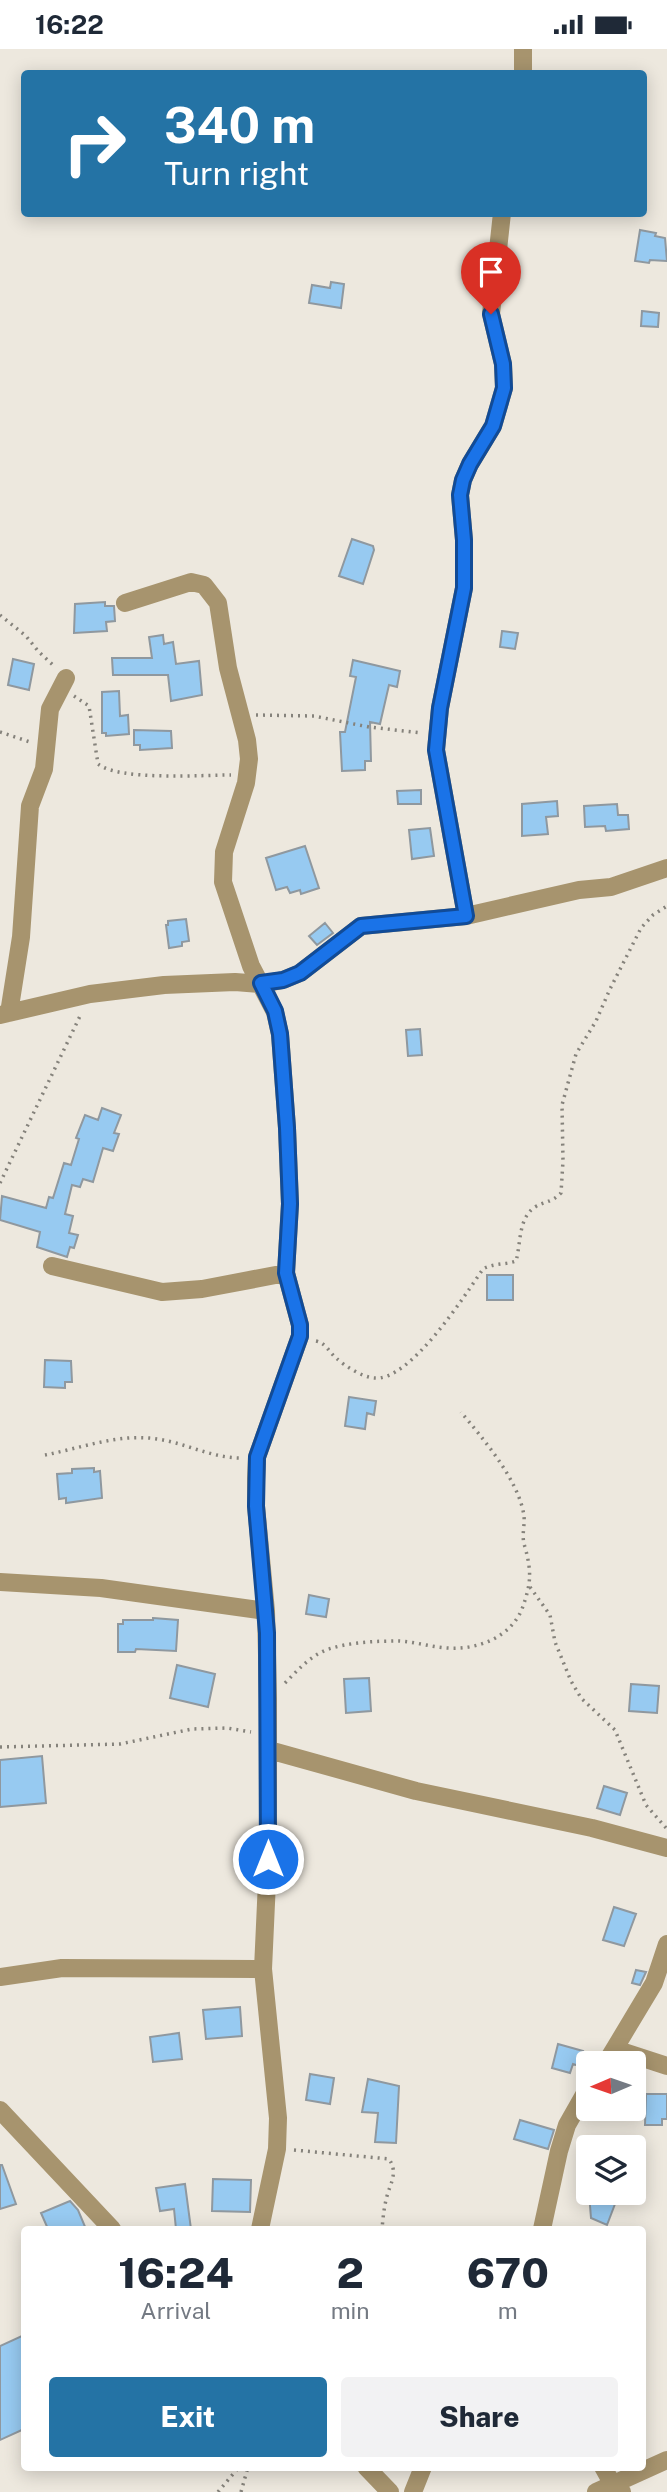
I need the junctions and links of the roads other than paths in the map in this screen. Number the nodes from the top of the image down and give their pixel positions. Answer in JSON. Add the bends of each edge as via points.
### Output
{"nodes":[{"id":1,"x":523,"y":49,"type":"edge"},
{"id":2,"x":523,"y":70,"type":"edge"},
{"id":3,"x":502,"y":217,"type":"edge"},
{"id":4,"x":125,"y":603,"type":"dead end"},
{"id":5,"x":66,"y":678,"type":"road end"},
{"id":6,"x":667,"y":868,"type":"edge"},
{"id":7,"x":466,"y":916,"type":"junction"},
{"id":8,"x":261,"y":983,"type":"junction"},
{"id":9,"x":5,"y":1014,"type":"edge"},
{"id":10,"x":52,"y":1266,"type":"dead end"},
{"id":11,"x":286,"y":1273,"type":"junction"},
{"id":12,"x":0,"y":1582,"type":"edge"},
{"id":13,"x":266,"y":1611,"type":"junction"},
{"id":14,"x":269,"y":1742,"type":"junction"},
{"id":15,"x":667,"y":1848,"type":"edge"},
{"id":16,"x":667,"y":1944,"type":"edge"},
{"id":17,"x":264,"y":1969,"type":"junction"},
{"id":18,"x":0,"y":1977,"type":"edge"},
{"id":19,"x":613,"y":2051,"type":"edge"},
{"id":20,"x":646,"y":2062,"type":"edge"},
{"id":21,"x":667,"y":2066,"type":"edge"},
{"id":22,"x":576,"y":2109,"type":"edge"},
{"id":23,"x":0,"y":2110,"type":"edge"},
{"id":24,"x":110,"y":2226,"type":"edge"},
{"id":25,"x":261,"y":2226,"type":"edge"},
{"id":26,"x":543,"y":2226,"type":"edge"},
{"id":27,"x":667,"y":2460,"type":"edge"},
{"id":28,"x":370,"y":2471,"type":"edge"},
{"id":29,"x":421,"y":2471,"type":"edge"},
{"id":30,"x":606,"y":2471,"type":"edge"},
{"id":31,"x":617,"y":2488,"type":"edge"},
{"id":32,"x":390,"y":2492,"type":"edge"},
{"id":33,"x":413,"y":2492,"type":"edge"},
{"id":34,"x":596,"y":2492,"type":"edge"}],
"edges":[{"from":1,"to":2,"type":"street"},
{"from":3,"to":7,"type":"street","via":[[491,314],[504,388],[493,426],[470,464],[460,495],[464,588],[437,730],[439,774]]},
{"from":4,"to":8,"type":"street","via":[[191,582],[204,585],[218,603],[249,759],[224,852],[223,882]]},
{"from":5,"to":9,"type":"street","via":[[50,709],[44,769],[30,806],[21,937]]},
{"from":6,"to":7,"type":"street","via":[[611,887]]},
{"from":7,"to":8,"type":"street","via":[[361,926],[300,973]]},
{"from":8,"to":9,"type":"street","via":[[164,985],[90,994]]},
{"from":8,"to":11,"type":"street","via":[[280,1034],[290,1204]]},
{"from":10,"to":11,"type":"street","via":[[162,1291],[202,1289]]},
{"from":11,"to":13,"type":"street","via":[[300,1336],[257,1457],[256,1506]]},
{"from":12,"to":13,"type":"street","via":[[101,1588]]},
{"from":13,"to":14,"type":"street"},
{"from":14,"to":15,"type":"street","via":[[416,1791]]},
{"from":14,"to":17,"type":"street"},
{"from":16,"to":19,"type":"street","via":[[654,1983]]},
{"from":17,"to":18,"type":"street","via":[[62,1968]]},
{"from":17,"to":25,"type":"street","via":[[278,2118],[277,2149]]},
{"from":20,"to":21,"type":"street"},
{"from":22,"to":26,"type":"street","via":[[559,2151]]},
{"from":23,"to":24,"type":"street"},
{"from":27,"to":31,"type":"street"},
{"from":28,"to":32,"type":"street"},
{"from":29,"to":33,"type":"street"},
{"from":30,"to":31,"type":"street"},
{"from":31,"to":34,"type":"street"}]}
